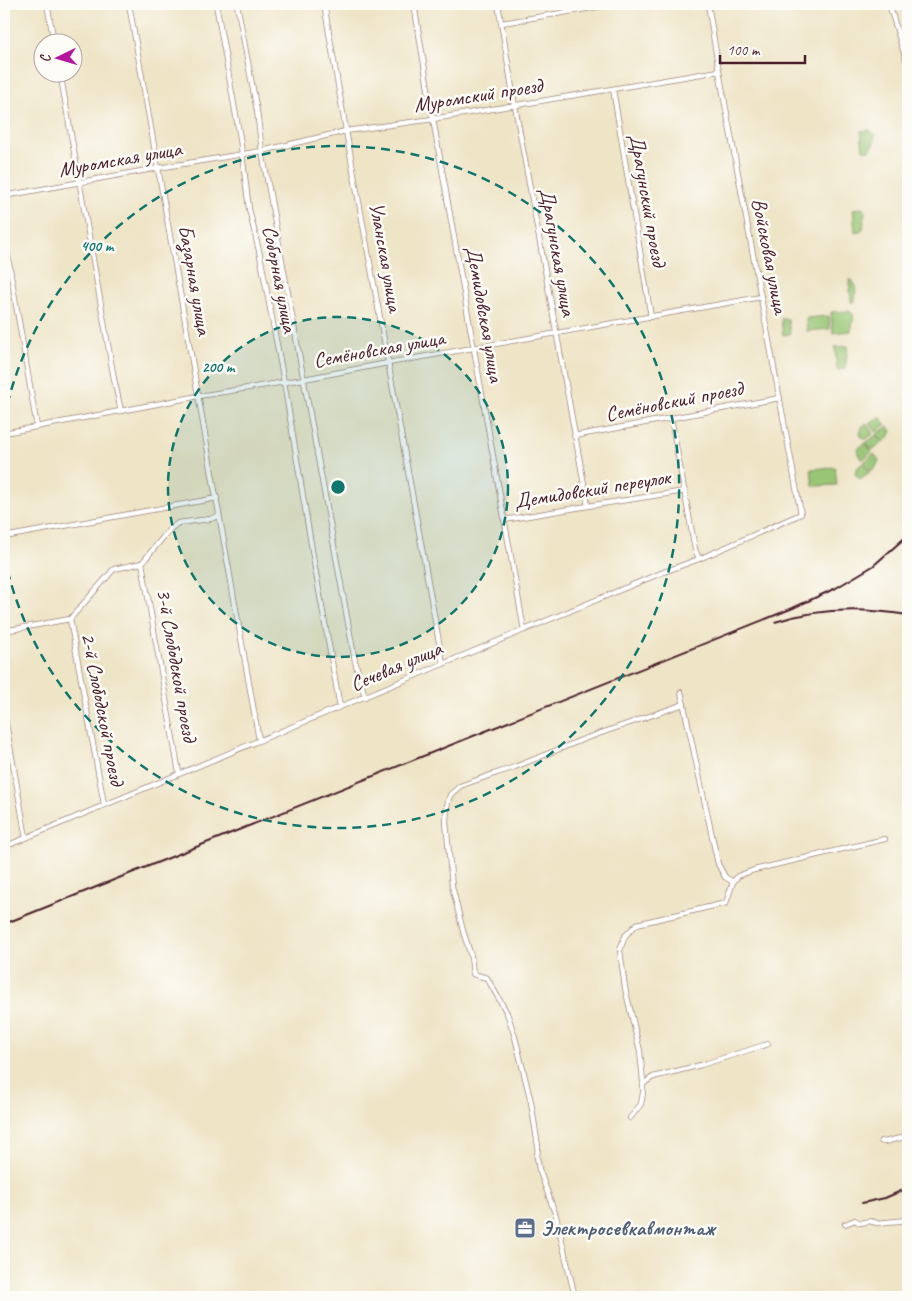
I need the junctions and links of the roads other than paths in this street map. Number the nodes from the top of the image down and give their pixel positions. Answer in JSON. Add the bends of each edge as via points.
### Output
{"nodes":[{"id":1,"x":47,"y":4,"type":"edge"},
{"id":2,"x":129,"y":4,"type":"edge"},
{"id":3,"x":216,"y":4,"type":"edge"},
{"id":4,"x":237,"y":4,"type":"edge"},
{"id":5,"x":324,"y":4,"type":"edge"},
{"id":6,"x":414,"y":4,"type":"edge"},
{"id":7,"x":498,"y":4,"type":"edge"},
{"id":8,"x":615,"y":4,"type":"edge"},
{"id":9,"x":708,"y":4,"type":"edge"},
{"id":10,"x":889,"y":4,"type":"edge"},
{"id":11,"x":598,"y":5,"type":"edge"},
{"id":12,"x":502,"y":23,"type":"junction"},
{"id":13,"x":52,"y":32,"type":"edge"},
{"id":14,"x":908,"y":66,"type":"edge"},
{"id":15,"x":719,"y":71,"type":"junction"},
{"id":16,"x":62,"y":82,"type":"edge"},
{"id":17,"x":613,"y":89,"type":"junction"},
{"id":18,"x":516,"y":106,"type":"junction"},
{"id":19,"x":434,"y":120,"type":"junction"},
{"id":20,"x":346,"y":131,"type":"junction"},
{"id":21,"x":262,"y":151,"type":"junction"},
{"id":22,"x":242,"y":154,"type":"junction"},
{"id":23,"x":158,"y":168,"type":"junction"},
{"id":24,"x":79,"y":182,"type":"junction"},
{"id":25,"x":4,"y":196,"type":"edge"},
{"id":26,"x":4,"y":234,"type":"edge"},
{"id":27,"x":761,"y":297,"type":"junction"},
{"id":28,"x":652,"y":317,"type":"junction"},
{"id":29,"x":556,"y":334,"type":"junction"},
{"id":30,"x":474,"y":349,"type":"junction"},
{"id":31,"x":388,"y":363,"type":"junction"},
{"id":32,"x":304,"y":379,"type":"junction"},
{"id":33,"x":284,"y":382,"type":"junction"},
{"id":34,"x":199,"y":396,"type":"junction"},
{"id":35,"x":780,"y":398,"type":"junction"},
{"id":36,"x":121,"y":411,"type":"junction"},
{"id":37,"x":670,"y":418,"type":"junction"},
{"id":38,"x":38,"y":427,"type":"junction"},
{"id":39,"x":4,"y":433,"type":"edge"},
{"id":40,"x":574,"y":436,"type":"junction"},
{"id":41,"x":685,"y":491,"type":"junction"},
{"id":42,"x":217,"y":498,"type":"junction"},
{"id":43,"x":588,"y":506,"type":"junction"},
{"id":44,"x":801,"y":514,"type":"joint"},
{"id":45,"x":219,"y":516,"type":"junction"},
{"id":46,"x":504,"y":520,"type":"junction"},
{"id":47,"x":4,"y":537,"type":"edge"},
{"id":48,"x":699,"y":559,"type":"junction"},
{"id":49,"x":142,"y":563,"type":"junction"},
{"id":50,"x":70,"y":619,"type":"junction"},
{"id":51,"x":524,"y":630,"type":"junction"},
{"id":52,"x":4,"y":632,"type":"edge"},
{"id":53,"x":443,"y":664,"type":"junction"},
{"id":54,"x":681,"y":692,"type":"dead end"},
{"id":55,"x":365,"y":697,"type":"junction"},
{"id":56,"x":684,"y":704,"type":"junction"},
{"id":57,"x":340,"y":707,"type":"junction"},
{"id":58,"x":4,"y":712,"type":"edge"},
{"id":59,"x":259,"y":740,"type":"junction"},
{"id":60,"x":179,"y":774,"type":"junction"},
{"id":61,"x":104,"y":804,"type":"junction"},
{"id":62,"x":26,"y":838,"type":"junction"},
{"id":63,"x":884,"y":839,"type":"dead end"},
{"id":64,"x":4,"y":846,"type":"edge"},
{"id":65,"x":733,"y":882,"type":"junction"},
{"id":66,"x":768,"y":1044,"type":"dead end"},
{"id":67,"x":644,"y":1084,"type":"junction"},
{"id":68,"x":630,"y":1118,"type":"dead end"},
{"id":69,"x":908,"y":1139,"type":"edge"},
{"id":70,"x":881,"y":1141,"type":"dead end"},
{"id":71,"x":908,"y":1220,"type":"edge"},
{"id":72,"x":845,"y":1224,"type":"dead end"},
{"id":73,"x":575,"y":1297,"type":"edge"}],
"edges":[{"from":1,"to":13,"type":"street"},
{"from":2,"to":23,"type":"street","name":"Базарная улица"},
{"from":3,"to":22,"type":"street","name":"Соборная улица"},
{"from":4,"to":21,"type":"street"},
{"from":5,"to":20,"type":"street","name":"Уланская улица"},
{"from":6,"to":19,"type":"street","name":"Демидовская улица"},
{"from":7,"to":12,"type":"street","name":"Драгунская улица"},
{"from":8,"to":11,"type":"street"},
{"from":9,"to":15,"type":"street","name":"Войсковая улица"},
{"from":10,"to":14,"type":"street"},
{"from":11,"to":12,"type":"street"},
{"from":12,"to":18,"type":"street","name":"Драгунская улица"},
{"from":15,"to":17,"type":"street","name":"Муромский проезд"},
{"from":15,"to":27,"type":"street","name":"Войсковая улица"},
{"from":16,"to":24,"type":"street"},
{"from":17,"to":18,"type":"street","name":"Муромский проезд"},
{"from":17,"to":28,"type":"street","name":"Драгунский проезд"},
{"from":18,"to":19,"type":"street","name":"Муромский проезд"},
{"from":18,"to":29,"type":"street","name":"Драгунская улица"},
{"from":19,"to":20,"type":"street","name":"Муромский проезд"},
{"from":19,"to":30,"type":"street","name":"Демидовская улица"},
{"from":20,"to":21,"type":"street","name":"Муромский проезд"},
{"from":20,"to":31,"type":"street","name":"Уланская улица"},
{"from":21,"to":22,"type":"street","name":"Муромский проезд"},
{"from":21,"to":32,"type":"street"},
{"from":22,"to":23,"type":"street","name":"Муромская улица"},
{"from":22,"to":33,"type":"street","name":"Соборная улица","via":[[249,208]]},
{"from":23,"to":24,"type":"street","name":"Муромская улица"},
{"from":23,"to":34,"type":"street","name":"Базарная улица"},
{"from":24,"to":25,"type":"street","name":"Муромская улица"},
{"from":24,"to":36,"type":"street"},
{"from":26,"to":38,"type":"street"},
{"from":27,"to":28,"type":"street","name":"Семёновская улица"},
{"from":27,"to":35,"type":"street","name":"Войсковая улица"},
{"from":28,"to":29,"type":"street","name":"Семёновская улица"},
{"from":29,"to":30,"type":"street","name":"Семёновская улица"},
{"from":29,"to":40,"type":"street","name":"Драгунская улица"},
{"from":30,"to":31,"type":"street","name":"Семёновская улица"},
{"from":30,"to":46,"type":"street","name":"Демидовская улица"},
{"from":31,"to":32,"type":"street","name":"Семёновская улица"},
{"from":31,"to":53,"type":"street","name":"Уланская улица"},
{"from":32,"to":33,"type":"street","name":"Семёновская улица"},
{"from":32,"to":55,"type":"street","via":[[355,661]]},
{"from":33,"to":34,"type":"street","name":"Семёновская улица"},
{"from":33,"to":57,"type":"street","name":"Соборная улица"},
{"from":34,"to":36,"type":"street","name":"Семёновская улица"},
{"from":34,"to":42,"type":"street","name":"Базарная улица"},
{"from":35,"to":37,"type":"street","name":"Семёновский проезд"},
{"from":35,"to":44,"type":"street","name":"Войсковая улица"},
{"from":36,"to":38,"type":"street","name":"Семёновская улица"},
{"from":37,"to":40,"type":"street","name":"Семёновский проезд"},
{"from":37,"to":41,"type":"street"},
{"from":38,"to":39,"type":"street","name":"Семёновская улица"},
{"from":40,"to":43,"type":"street","name":"Драгунская улица"},
{"from":41,"to":43,"type":"street","name":"Демидовский переулок"},
{"from":41,"to":48,"type":"street"},
{"from":42,"to":45,"type":"street","name":"Базарная улица"},
{"from":42,"to":47,"type":"street"},
{"from":43,"to":46,"type":"street","name":"Демидовский переулок"},
{"from":44,"to":48,"type":"street","name":"Сечевая улица"},
{"from":45,"to":49,"type":"street","via":[[178,523]]},
{"from":45,"to":59,"type":"street","name":"Базарная улица"},
{"from":46,"to":51,"type":"street","name":"Демидовская улица"},
{"from":48,"to":51,"type":"street","name":"Сечевая улица"},
{"from":49,"to":50,"type":"street","via":[[114,569]]},
{"from":49,"to":60,"type":"street","name":"3-й Слободской проезд"},
{"from":50,"to":52,"type":"street"},
{"from":50,"to":61,"type":"street","name":"2-й Слободской проезд"},
{"from":51,"to":53,"type":"street","name":"Сечевая улица"},
{"from":53,"to":55,"type":"street","name":"Сечевая улица"},
{"from":54,"to":56,"type":"street"},
{"from":55,"to":57,"type":"street","name":"Сечевая улица"},
{"from":56,"to":65,"type":"street","via":[[718,864],[725,877]]},
{"from":56,"to":73,"type":"street","via":[[460,786],[450,795],[447,806],[452,886],[473,974],[487,978],[507,1013],[516,1037],[531,1102],[538,1146],[536,1157],[556,1216]]},
{"from":57,"to":59,"type":"street","name":"Сечевая улица"},
{"from":58,"to":62,"type":"street"},
{"from":59,"to":60,"type":"street","name":"Сечевая улица"},
{"from":60,"to":61,"type":"street","name":"Сечевая улица"},
{"from":61,"to":62,"type":"street","name":"Сечевая улица"},
{"from":62,"to":64,"type":"street","name":"Сечевая улица"},
{"from":63,"to":65,"type":"street","via":[[754,870],[738,876]]},
{"from":65,"to":67,"type":"street","via":[[726,903],[637,924],[625,936],[620,950]]},
{"from":66,"to":67,"type":"street","via":[[653,1077]]},
{"from":67,"to":68,"type":"street","via":[[641,1104]]},
{"from":69,"to":70,"type":"street"},
{"from":71,"to":72,"type":"street","via":[[877,1223],[855,1220]]}]}
